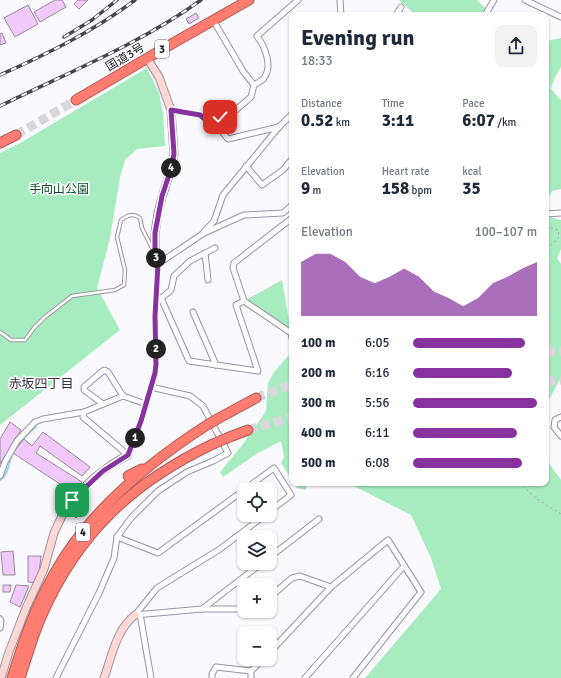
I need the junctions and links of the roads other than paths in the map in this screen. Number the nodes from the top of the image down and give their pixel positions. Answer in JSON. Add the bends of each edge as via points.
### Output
{"nodes":[{"id":1,"x":249,"y":0,"type":"edge"},
{"id":2,"x":298,"y":0,"type":"edge"},
{"id":3,"x":340,"y":0,"type":"edge"},
{"id":4,"x":494,"y":0,"type":"edge"},
{"id":5,"x":525,"y":0,"type":"edge"},
{"id":6,"x":401,"y":7,"type":"dead end"},
{"id":7,"x":341,"y":12,"type":"edge"},
{"id":8,"x":398,"y":12,"type":"edge"},
{"id":9,"x":487,"y":12,"type":"edge"},
{"id":10,"x":561,"y":17,"type":"edge"},
{"id":11,"x":213,"y":20,"type":"junction"},
{"id":12,"x":147,"y":58,"type":"junction"},
{"id":13,"x":254,"y":85,"type":"junction"},
{"id":14,"x":76,"y":100,"type":"tunnel mouth"},
{"id":15,"x":171,"y":110,"type":"junction"},
{"id":16,"x":289,"y":117,"type":"edge"},
{"id":17,"x":214,"y":122,"type":"junction"},
{"id":18,"x":279,"y":127,"type":"junction"},
{"id":19,"x":16,"y":135,"type":"tunnel mouth"},
{"id":20,"x":0,"y":143,"type":"edge"},
{"id":21,"x":289,"y":163,"type":"edge"},
{"id":22,"x":246,"y":166,"type":"junction"},
{"id":23,"x":289,"y":207,"type":"edge"},
{"id":24,"x":549,"y":214,"type":"edge"},
{"id":25,"x":561,"y":214,"type":"edge"},
{"id":26,"x":289,"y":220,"type":"edge"},
{"id":27,"x":204,"y":233,"type":"junction"},
{"id":28,"x":215,"y":248,"type":"dead end"},
{"id":29,"x":155,"y":252,"type":"junction"},
{"id":30,"x":205,"y":253,"type":"junction"},
{"id":31,"x":158,"y":264,"type":"junction"},
{"id":32,"x":208,"y":280,"type":"dead end"},
{"id":33,"x":161,"y":298,"type":"junction"},
{"id":34,"x":244,"y":301,"type":"junction"},
{"id":35,"x":155,"y":303,"type":"junction"},
{"id":36,"x":193,"y":312,"type":"dead end"},
{"id":37,"x":0,"y":332,"type":"edge"},
{"id":38,"x":289,"y":332,"type":"edge"},
{"id":39,"x":216,"y":365,"type":"junction"},
{"id":40,"x":151,"y":387,"type":"junction"},
{"id":41,"x":124,"y":396,"type":"junction"},
{"id":42,"x":256,"y":398,"type":"tunnel mouth"},
{"id":43,"x":103,"y":404,"type":"junction"},
{"id":44,"x":146,"y":404,"type":"junction"},
{"id":45,"x":84,"y":412,"type":"junction"},
{"id":46,"x":561,"y":417,"type":"edge"},
{"id":47,"x":248,"y":430,"type":"tunnel mouth"},
{"id":48,"x":561,"y":436,"type":"edge"},
{"id":49,"x":128,"y":455,"type":"junction"},
{"id":50,"x":157,"y":461,"type":"junction"},
{"id":51,"x":0,"y":476,"type":"edge"},
{"id":52,"x":128,"y":476,"type":"dead end"},
{"id":53,"x":255,"y":482,"type":"edge"},
{"id":54,"x":237,"y":495,"type":"edge"},
{"id":55,"x":277,"y":506,"type":"edge"},
{"id":56,"x":319,"y":520,"type":"dead end"},
{"id":57,"x":256,"y":522,"type":"edge"},
{"id":58,"x":117,"y":537,"type":"junction"},
{"id":59,"x":63,"y":547,"type":"dead end"},
{"id":60,"x":277,"y":552,"type":"edge"},
{"id":61,"x":404,"y":566,"type":"junction"},
{"id":62,"x":253,"y":570,"type":"edge"},
{"id":63,"x":54,"y":573,"type":"junction"},
{"id":64,"x":330,"y":587,"type":"junction"},
{"id":65,"x":277,"y":590,"type":"edge"},
{"id":66,"x":202,"y":609,"type":"junction"},
{"id":67,"x":237,"y":609,"type":"edge"},
{"id":68,"x":137,"y":614,"type":"junction"},
{"id":69,"x":0,"y":618,"type":"edge"},
{"id":70,"x":0,"y":628,"type":"edge"},
{"id":71,"x":277,"y":644,"type":"edge"},
{"id":72,"x":257,"y":666,"type":"edge"},
{"id":73,"x":252,"y":671,"type":"junction"},
{"id":74,"x":1,"y":678,"type":"edge"},
{"id":75,"x":12,"y":678,"type":"edge"},
{"id":76,"x":20,"y":678,"type":"edge"},
{"id":77,"x":56,"y":678,"type":"edge"},
{"id":78,"x":104,"y":678,"type":"edge"},
{"id":79,"x":151,"y":678,"type":"edge"},
{"id":80,"x":212,"y":678,"type":"edge"},
{"id":81,"x":251,"y":678,"type":"edge"},
{"id":82,"x":305,"y":678,"type":"edge"},
{"id":83,"x":353,"y":678,"type":"edge"}],
"edges":[{"from":1,"to":11,"type":"highway","name":"国道3号","number":"3"},
{"from":2,"to":13,"type":"street","via":[[257,36],[263,44],[269,68],[264,80]]},
{"from":3,"to":7,"type":"street"},
{"from":4,"to":9,"type":"street"},
{"from":5,"to":10,"type":"street"},
{"from":6,"to":8,"type":"street"},
{"from":11,"to":12,"type":"highway","name":"国道3号","number":"3"},
{"from":11,"to":13,"type":"street"},
{"from":12,"to":14,"type":"highway","name":"国道3号","number":"3"},
{"from":12,"to":15,"type":"street","via":[[159,78]]},
{"from":13,"to":17,"type":"street","via":[[251,97],[231,114]]},
{"from":15,"to":17,"type":"street","via":[[200,115]]},
{"from":15,"to":29,"type":"street","via":[[174,154],[158,213]]},
{"from":16,"to":18,"type":"street"},
{"from":17,"to":18,"type":"street","via":[[228,139]]},
{"from":18,"to":22,"type":"street"},
{"from":19,"to":20,"type":"highway"},
{"from":21,"to":22,"type":"street","via":[[262,185]]},
{"from":22,"to":27,"type":"street","via":[[223,195],[214,221]]},
{"from":23,"to":27,"type":"street","via":[[282,213],[244,215]]},
{"from":24,"to":25,"type":"street"},
{"from":26,"to":34,"type":"street","via":[[234,263],[233,268]]},
{"from":27,"to":31,"type":"street"},
{"from":28,"to":30,"type":"street"},
{"from":29,"to":31,"type":"street"},
{"from":29,"to":37,"type":"lane","via":[[142,228],[140,218],[135,214],[128,215],[121,220],[117,237],[125,270],[124,285],[116,290],[72,296],[34,328],[25,340],[11,340]]},
{"from":30,"to":32,"type":"street"},
{"from":30,"to":33,"type":"street","via":[[190,261],[174,276],[171,290]]},
{"from":31,"to":35,"type":"street"},
{"from":33,"to":35,"type":"street"},
{"from":33,"to":39,"type":"street","via":[[189,361]]},
{"from":34,"to":38,"type":"street"},
{"from":34,"to":39,"type":"street","via":[[236,305],[258,370]]},
{"from":35,"to":40,"type":"street","via":[[156,364]]},
{"from":36,"to":39,"type":"street"},
{"from":40,"to":44,"type":"street"},
{"from":40,"to":58,"type":"street","via":[[190,396],[203,406],[228,453],[187,472],[158,491],[131,518]]},
{"from":41,"to":43,"type":"street"},
{"from":41,"to":43,"type":"street","via":[[104,370],[84,387],[84,390]]},
{"from":41,"to":44,"type":"street"},
{"from":42,"to":50,"type":"highway","number":"4","bridge":true,"via":[[190,436]]},
{"from":43,"to":45,"type":"street"},
{"from":44,"to":49,"type":"street"},
{"from":45,"to":49,"type":"street","via":[[83,417]]},
{"from":45,"to":51,"type":"street","via":[[35,422],[17,441]]},
{"from":46,"to":48,"type":"street","via":[[555,420],[554,427]]},
{"from":47,"to":76,"type":"highway","number":"4","bridge":true,"via":[[175,463],[114,509],[86,540],[61,577],[34,635]]},
{"from":49,"to":74,"type":"street","via":[[95,477],[66,507]]},
{"from":50,"to":52,"type":"highway"},
{"from":50,"to":63,"type":"highway","number":"4","via":[[104,508],[79,537]]},
{"from":53,"to":55,"type":"street","via":[[274,468],[291,495]]},
{"from":54,"to":58,"type":"street","via":[[158,553]]},
{"from":56,"to":60,"type":"street"},
{"from":57,"to":68,"type":"street","via":[[220,549],[158,588]]},
{"from":58,"to":77,"type":"street","via":[[114,558],[99,593]]},
{"from":59,"to":63,"type":"highway"},
{"from":61,"to":64,"type":"street","via":[[388,540]]},
{"from":61,"to":82,"type":"street"},
{"from":61,"to":83,"type":"street","via":[[421,592]]},
{"from":62,"to":66,"type":"street"},
{"from":63,"to":75,"type":"highway","number":"4","via":[[29,627]]},
{"from":64,"to":65,"type":"street","via":[[300,576],[292,578]]},
{"from":64,"to":71,"type":"street"},
{"from":66,"to":67,"type":"street"},
{"from":66,"to":68,"type":"street"},
{"from":68,"to":78,"type":"street","via":[[126,622]]},
{"from":68,"to":79,"type":"street"},
{"from":69,"to":70,"type":"street"},
{"from":72,"to":73,"type":"street"},
{"from":73,"to":80,"type":"street","via":[[216,667]]},
{"from":73,"to":81,"type":"street"}]}
